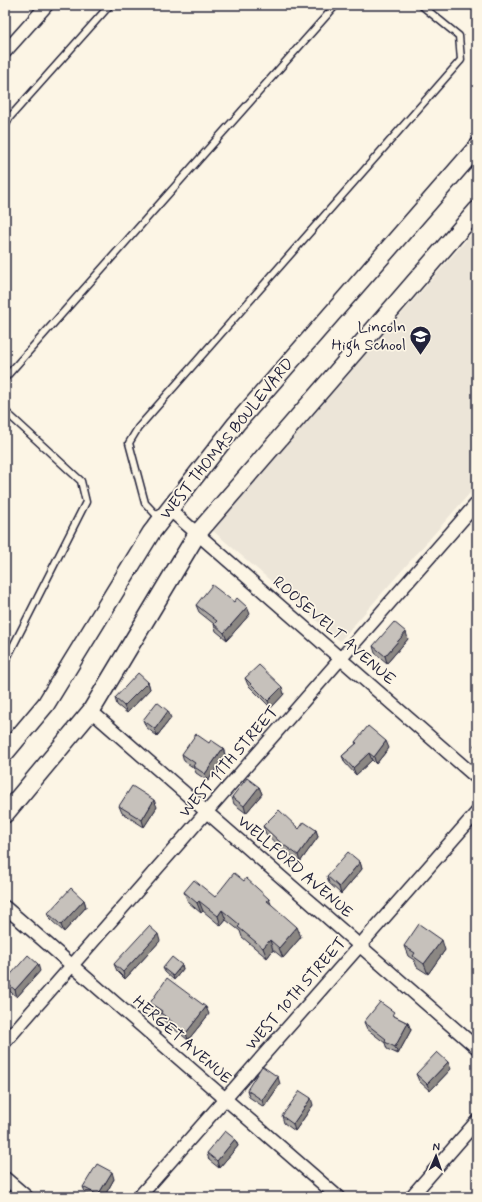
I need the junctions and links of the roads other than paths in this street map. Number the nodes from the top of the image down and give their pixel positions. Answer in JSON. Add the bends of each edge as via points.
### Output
{"nodes":[{"id":1,"x":47,"y":5,"type":"edge"},
{"id":2,"x":110,"y":5,"type":"edge"},
{"id":3,"x":336,"y":5,"type":"edge"},
{"id":4,"x":422,"y":5,"type":"edge"},
{"id":5,"x":5,"y":52,"type":"edge"},
{"id":6,"x":5,"y":126,"type":"edge"},
{"id":7,"x":477,"y":147,"type":"edge"},
{"id":8,"x":477,"y":210,"type":"edge"},
{"id":9,"x":5,"y":378,"type":"edge"},
{"id":10,"x":6,"y":413,"type":"edge"},
{"id":11,"x":475,"y":508,"type":"edge"},
{"id":12,"x":165,"y":514,"type":"junction"},
{"id":13,"x":197,"y":534,"type":"junction"},
{"id":14,"x":341,"y":659,"type":"junction"},
{"id":15,"x":5,"y":662,"type":"edge"},
{"id":16,"x":91,"y":711,"type":"junction"},
{"id":17,"x":5,"y":753,"type":"edge"},
{"id":18,"x":477,"y":778,"type":"edge"},
{"id":19,"x":207,"y":812,"type":"junction"},
{"id":20,"x":477,"y":812,"type":"edge"},
{"id":21,"x":5,"y":814,"type":"edge"},
{"id":22,"x":5,"y":907,"type":"edge"},
{"id":23,"x":360,"y":946,"type":"junction"},
{"id":24,"x":73,"y":966,"type":"junction"},
{"id":25,"x":5,"y":1042,"type":"edge"},
{"id":26,"x":477,"y":1048,"type":"edge"},
{"id":27,"x":226,"y":1099,"type":"junction"},
{"id":28,"x":477,"y":1121,"type":"edge"},
{"id":29,"x":5,"y":1178,"type":"edge"},
{"id":30,"x":27,"y":1197,"type":"edge"},
{"id":31,"x":139,"y":1197,"type":"edge"},
{"id":32,"x":338,"y":1197,"type":"edge"},
{"id":33,"x":411,"y":1197,"type":"edge"}],
"edges":[{"from":1,"to":5,"type":"street"},
{"from":2,"to":6,"type":"lane","via":[[10,117]]},
{"from":3,"to":9,"type":"lane"},
{"from":4,"to":12,"type":"lane","via":[[459,36],[461,60],[138,428],[129,443],[145,503]]},
{"from":7,"to":12,"type":"street","name":"WEST THOMAS BOULEVARD","via":[[236,424]]},
{"from":8,"to":13,"type":"street"},
{"from":10,"to":15,"type":"lane","via":[[81,481],[86,502]]},
{"from":11,"to":14,"type":"street","name":"WEST 11TH STREET"},
{"from":12,"to":13,"type":"street","name":"ROOSEVELT AVENUE"},
{"from":12,"to":17,"type":"street","name":"WEST THOMAS BOULEVARD","via":[[151,532],[46,704]]},
{"from":13,"to":14,"type":"street","name":"ROOSEVELT AVENUE"},
{"from":13,"to":16,"type":"street"},
{"from":14,"to":18,"type":"street","name":"ROOSEVELT AVENUE"},
{"from":14,"to":19,"type":"street","name":"WEST 11TH STREET"},
{"from":16,"to":19,"type":"street","name":"WELLFORD AVENUE"},
{"from":16,"to":21,"type":"street"},
{"from":19,"to":23,"type":"street","name":"WELLFORD AVENUE"},
{"from":19,"to":24,"type":"street","name":"WEST 11TH STREET"},
{"from":20,"to":23,"type":"street","name":"WEST 10TH STREET"},
{"from":22,"to":24,"type":"street","name":"HERGET AVENUE"},
{"from":23,"to":26,"type":"street","name":"WELLFORD AVENUE"},
{"from":23,"to":27,"type":"street","name":"WEST 10TH STREET"},
{"from":24,"to":25,"type":"street","name":"WEST 11TH STREET"},
{"from":24,"to":27,"type":"street","name":"HERGET AVENUE"},
{"from":27,"to":31,"type":"street","name":"WEST 10TH STREET"},
{"from":27,"to":32,"type":"street","name":"HERGET AVENUE"},
{"from":28,"to":33,"type":"street"},
{"from":29,"to":30,"type":"street"}]}
